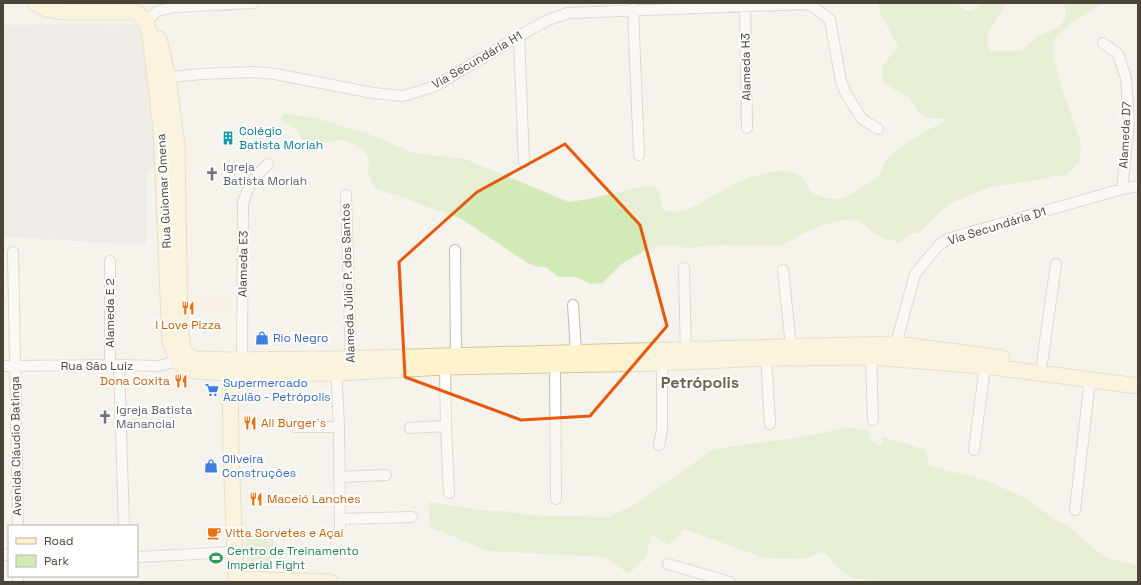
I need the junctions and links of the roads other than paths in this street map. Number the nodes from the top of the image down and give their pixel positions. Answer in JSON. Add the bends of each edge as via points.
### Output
{"nodes":[{"id":1,"x":35,"y":3,"type":"edge"},
{"id":2,"x":253,"y":3,"type":"edge"},
{"id":3,"x":797,"y":3,"type":"edge"},
{"id":4,"x":745,"y":6,"type":"junction"},
{"id":5,"x":141,"y":10,"type":"edge"},
{"id":6,"x":633,"y":10,"type":"junction"},
{"id":7,"x":519,"y":36,"type":"junction"},
{"id":8,"x":1103,"y":43,"type":"dead end"},
{"id":9,"x":162,"y":78,"type":"junction"},
{"id":10,"x":747,"y":128,"type":"dead end"},
{"id":11,"x":878,"y":130,"type":"dead end"},
{"id":12,"x":639,"y":155,"type":"dead end"},
{"id":13,"x":524,"y":162,"type":"dead end"},
{"id":14,"x":268,"y":164,"type":"dead end"},
{"id":15,"x":1138,"y":186,"type":"edge"},
{"id":16,"x":1122,"y":189,"type":"junction"},
{"id":17,"x":346,"y":195,"type":"dead end"},
{"id":18,"x":455,"y":250,"type":"dead end"},
{"id":19,"x":13,"y":252,"type":"dead end"},
{"id":20,"x":110,"y":261,"type":"dead end"},
{"id":21,"x":1056,"y":264,"type":"dead end"},
{"id":22,"x":684,"y":268,"type":"dead end"},
{"id":23,"x":783,"y":270,"type":"dead end"},
{"id":24,"x":574,"y":305,"type":"dead end"},
{"id":25,"x":896,"y":344,"type":"junction"},
{"id":26,"x":791,"y":346,"type":"junction"},
{"id":27,"x":576,"y":351,"type":"junction"},
{"id":28,"x":456,"y":355,"type":"junction"},
{"id":29,"x":686,"y":355,"type":"junction"},
{"id":30,"x":662,"y":356,"type":"junction"},
{"id":31,"x":182,"y":357,"type":"junction"},
{"id":32,"x":871,"y":357,"type":"junction"},
{"id":33,"x":766,"y":358,"type":"junction"},
{"id":34,"x":1042,"y":363,"type":"junction"},
{"id":35,"x":114,"y":365,"type":"junction"},
{"id":36,"x":344,"y":365,"type":"junction"},
{"id":37,"x":555,"y":365,"type":"junction"},
{"id":38,"x":3,"y":366,"type":"edge"},
{"id":39,"x":15,"y":366,"type":"junction"},
{"id":40,"x":236,"y":366,"type":"junction"},
{"id":41,"x":985,"y":366,"type":"junction"},
{"id":42,"x":445,"y":368,"type":"junction"},
{"id":43,"x":1138,"y":376,"type":"edge"},
{"id":44,"x":1090,"y":379,"type":"junction"},
{"id":45,"x":1138,"y":386,"type":"edge"},
{"id":46,"x":873,"y":420,"type":"dead end"},
{"id":47,"x":770,"y":424,"type":"dead end"},
{"id":48,"x":446,"y":426,"type":"junction"},
{"id":49,"x":295,"y":427,"type":"dead end"},
{"id":50,"x":339,"y":427,"type":"junction"},
{"id":51,"x":410,"y":428,"type":"dead end"},
{"id":52,"x":659,"y":444,"type":"dead end"},
{"id":53,"x":974,"y":450,"type":"dead end"},
{"id":54,"x":386,"y":475,"type":"dead end"},
{"id":55,"x":339,"y":477,"type":"junction"},
{"id":56,"x":450,"y":493,"type":"dead end"},
{"id":57,"x":556,"y":499,"type":"dead end"},
{"id":58,"x":1075,"y":510,"type":"dead end"},
{"id":59,"x":412,"y":516,"type":"dead end"},
{"id":60,"x":18,"y":525,"type":"edge"},
{"id":61,"x":124,"y":525,"type":"edge"},
{"id":62,"x":235,"y":552,"type":"junction"},
{"id":63,"x":138,"y":557,"type":"edge"},
{"id":64,"x":668,"y":564,"type":"dead end"},
{"id":65,"x":236,"y":581,"type":"edge"},
{"id":66,"x":330,"y":582,"type":"edge"},
{"id":67,"x":730,"y":582,"type":"edge"}],
"edges":[{"from":1,"to":5,"type":"street","via":[[46,9],[65,12]]},
{"from":2,"to":5,"type":"street","via":[[175,7],[158,11]]},
{"from":3,"to":4,"type":"street","name":"Via Secundária H1"},
{"from":3,"to":11,"type":"street","name":"Via Secundária H1","via":[[814,7],[830,20],[840,81],[862,119]]},
{"from":4,"to":6,"type":"street","name":"Via Secundária H1"},
{"from":4,"to":10,"type":"street","name":"Alameda H3"},
{"from":5,"to":9,"type":"street","name":"Rua Guiomar Omena"},
{"from":6,"to":7,"type":"street","name":"Via Secundária H1","via":[[568,13],[548,20]]},
{"from":6,"to":12,"type":"street"},
{"from":7,"to":9,"type":"street","name":"Via Secundária H1","via":[[433,87],[403,96],[254,72]]},
{"from":7,"to":13,"type":"street"},
{"from":8,"to":16,"type":"street","name":"Alameda D7","via":[[1118,54],[1126,78],[1129,122]]},
{"from":9,"to":31,"type":"street","name":"Rua Guiomar Omena","via":[[161,128],[170,343]]},
{"from":14,"to":40,"type":"street","name":"Alameda E3","via":[[256,175],[243,203]]},
{"from":15,"to":16,"type":"street","name":"Via Secundária D1"},
{"from":16,"to":25,"type":"street","name":"Via Secundária D1","via":[[950,238],[939,245],[915,274]]},
{"from":17,"to":36,"type":"street","name":"Alameda Júlio P. dos Santos"},
{"from":18,"to":28,"type":"street"},
{"from":19,"to":39,"type":"street","name":"Avenida Cláudio Batinga"},
{"from":20,"to":35,"type":"street","name":"Alameda E 2"},
{"from":21,"to":34,"type":"street"},
{"from":22,"to":29,"type":"street"},
{"from":23,"to":26,"type":"street"},
{"from":24,"to":27,"type":"street"},
{"from":25,"to":26,"type":"street"},
{"from":25,"to":34,"type":"street"},
{"from":26,"to":29,"type":"street"},
{"from":27,"to":28,"type":"street"},
{"from":27,"to":30,"type":"street"},
{"from":28,"to":36,"type":"street"},
{"from":29,"to":30,"type":"street"},
{"from":29,"to":33,"type":"street"},
{"from":30,"to":37,"type":"street"},
{"from":30,"to":52,"type":"street","via":[[662,430]]},
{"from":31,"to":35,"type":"street","name":"Rua São Luiz","via":[[158,366]]},
{"from":31,"to":40,"type":"street","via":[[184,367],[195,371]]},
{"from":32,"to":33,"type":"street"},
{"from":32,"to":41,"type":"street"},
{"from":32,"to":46,"type":"street"},
{"from":33,"to":47,"type":"street"},
{"from":34,"to":43,"type":"street"},
{"from":35,"to":39,"type":"street","name":"Rua São Luiz"},
{"from":35,"to":61,"type":"street","name":"Alameda E 2"},
{"from":36,"to":40,"type":"street"},
{"from":36,"to":42,"type":"street"},
{"from":36,"to":50,"type":"street","name":"Alameda Júlio P. dos Santos"},
{"from":37,"to":42,"type":"street"},
{"from":37,"to":57,"type":"street"},
{"from":38,"to":39,"type":"street","name":"Rua São Luiz"},
{"from":39,"to":60,"type":"street","name":"Avenida Cláudio Batinga"},
{"from":40,"to":62,"type":"street","via":[[231,453]]},
{"from":41,"to":44,"type":"street"},
{"from":41,"to":53,"type":"street"},
{"from":42,"to":48,"type":"street"},
{"from":44,"to":45,"type":"street"},
{"from":44,"to":58,"type":"street"},
{"from":48,"to":51,"type":"street"},
{"from":48,"to":56,"type":"street"},
{"from":49,"to":50,"type":"street"},
{"from":50,"to":55,"type":"street","name":"Alameda Júlio P. dos Santos"},
{"from":54,"to":55,"type":"street"},
{"from":55,"to":59,"type":"street","name":"Alameda Júlio P. dos Santos","via":[[340,524]]},
{"from":62,"to":63,"type":"street"},
{"from":62,"to":65,"type":"street"},
{"from":64,"to":67,"type":"street"},
{"from":65,"to":66,"type":"street"}]}
